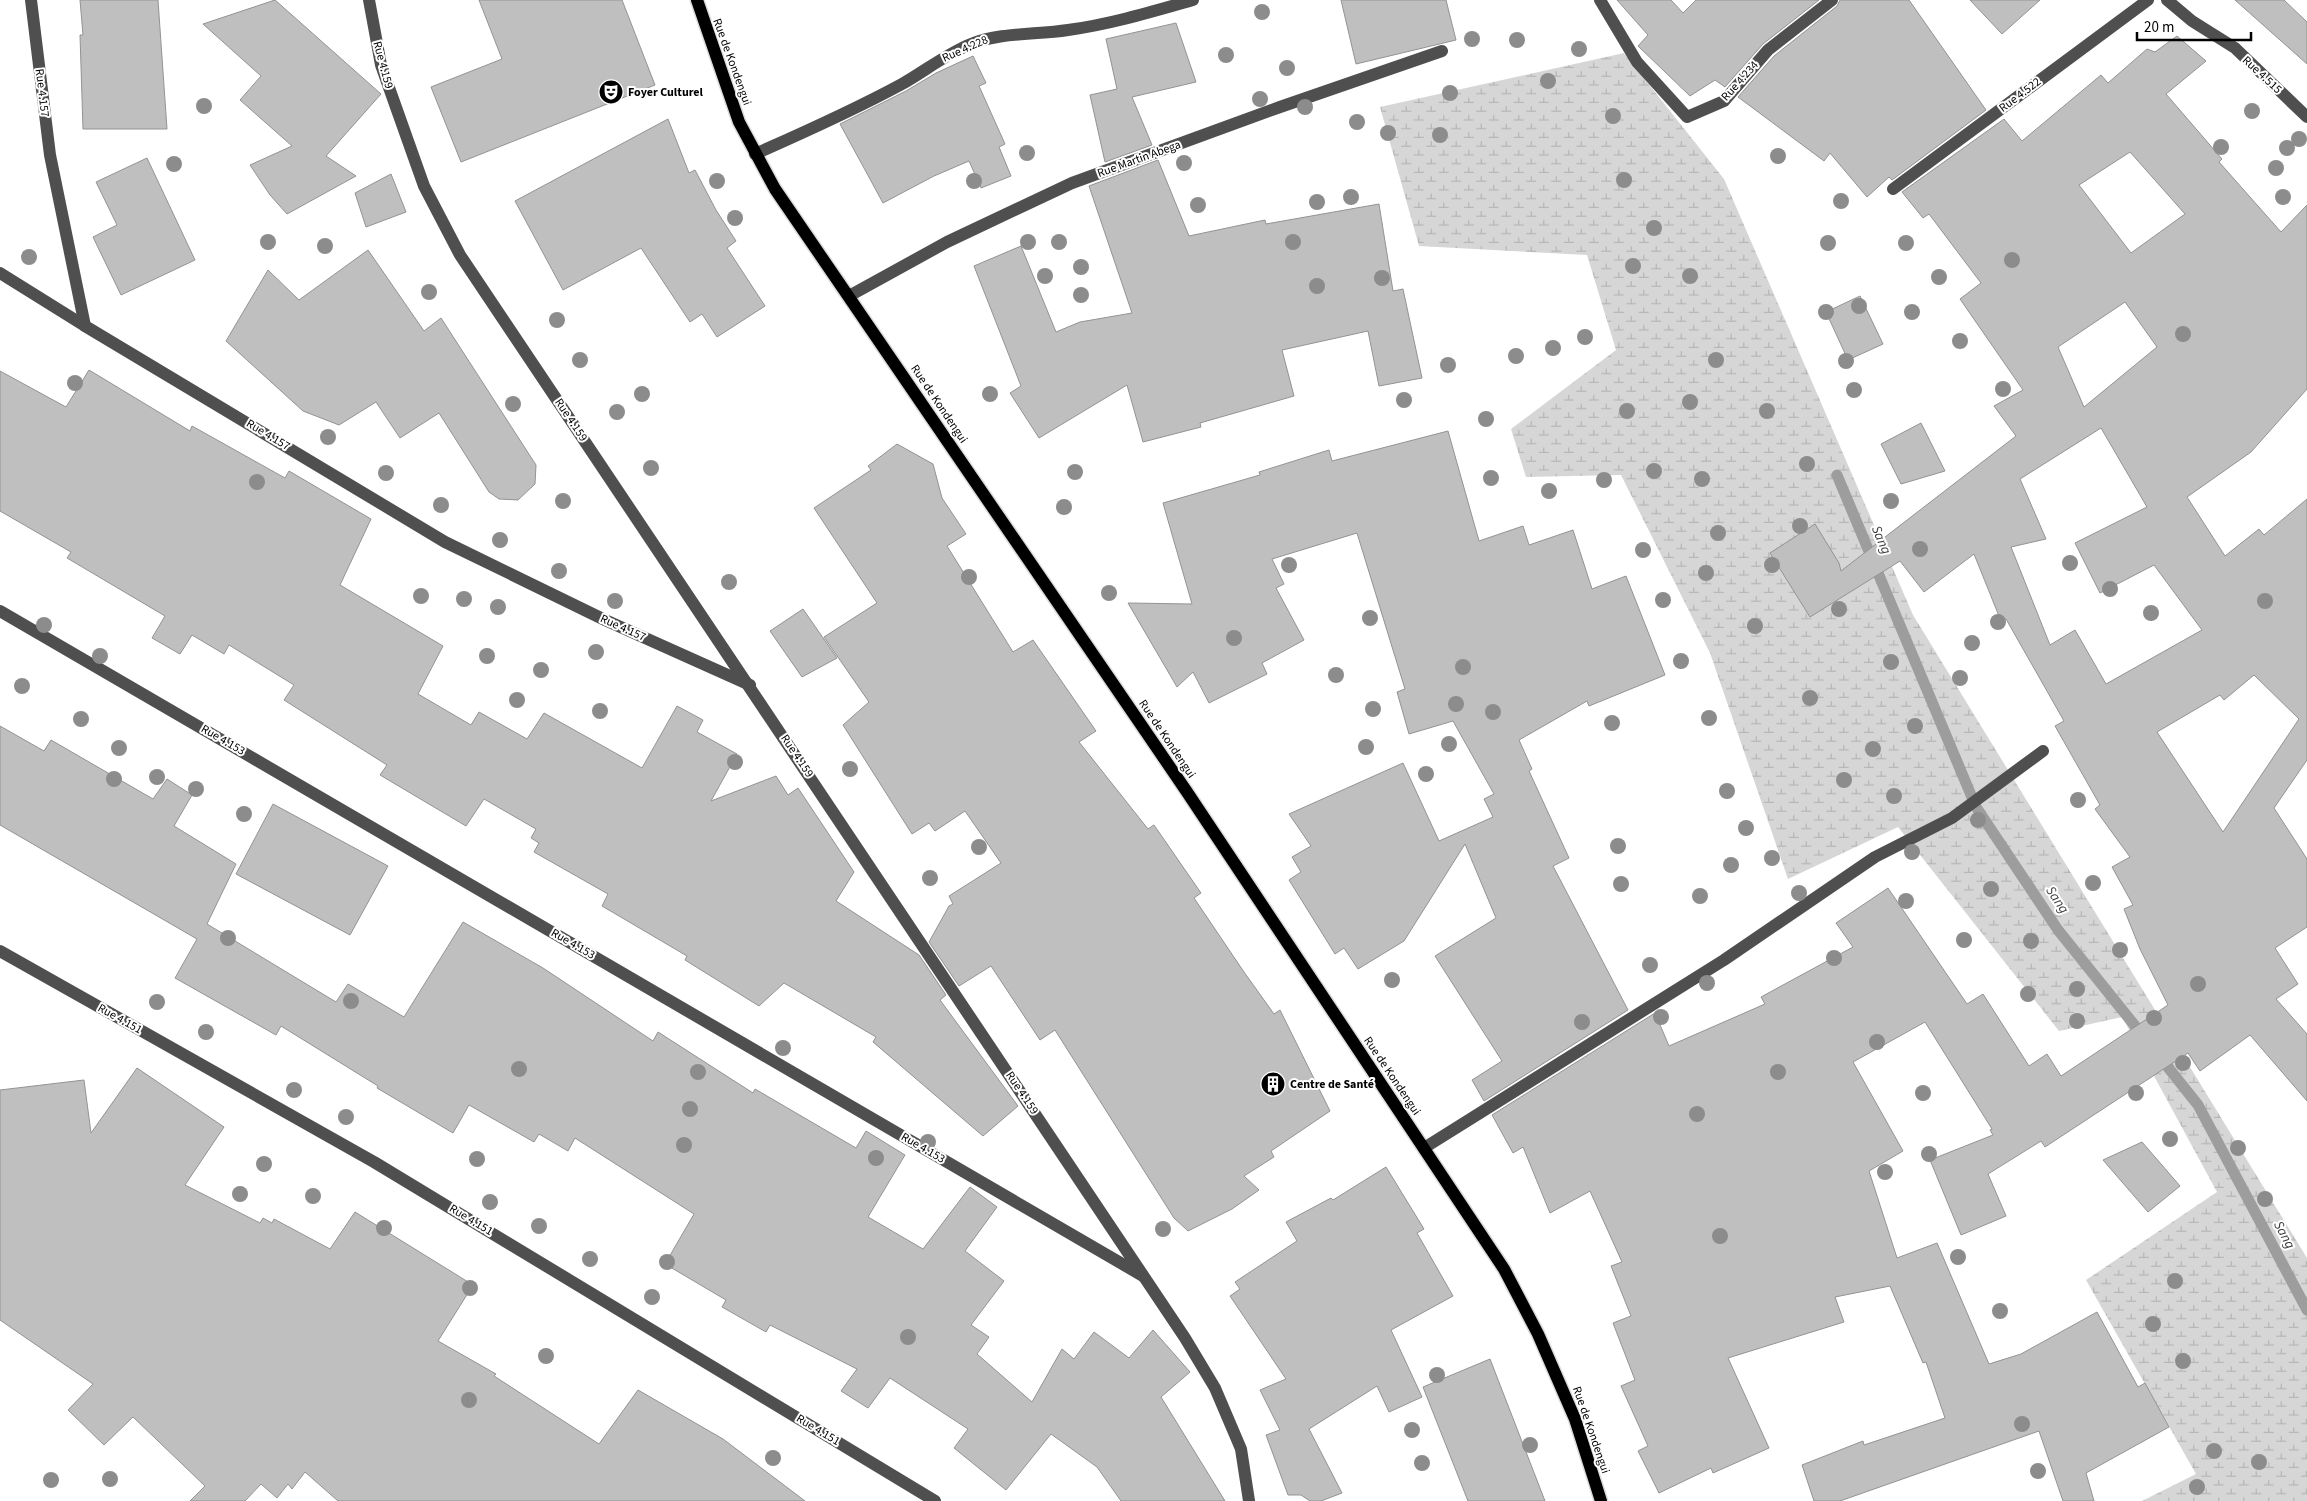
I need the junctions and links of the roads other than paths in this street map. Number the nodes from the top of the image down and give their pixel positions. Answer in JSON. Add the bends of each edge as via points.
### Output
{"nodes":[{"id":1,"x":31,"y":0,"type":"edge"},
{"id":2,"x":369,"y":0,"type":"edge"},
{"id":3,"x":697,"y":0,"type":"edge"},
{"id":4,"x":1193,"y":0,"type":"edge"},
{"id":5,"x":1600,"y":0,"type":"edge"},
{"id":6,"x":1832,"y":0,"type":"edge"},
{"id":7,"x":2148,"y":0,"type":"edge"},
{"id":8,"x":2167,"y":0,"type":"edge"},
{"id":9,"x":1442,"y":51,"type":"dead end"},
{"id":10,"x":2307,"y":117,"type":"edge"},
{"id":11,"x":755,"y":154,"type":"junction"},
{"id":12,"x":1893,"y":189,"type":"dead end"},
{"id":13,"x":0,"y":273,"type":"edge"},
{"id":14,"x":849,"y":296,"type":"junction"},
{"id":15,"x":85,"y":326,"type":"junction"},
{"id":16,"x":0,"y":610,"type":"edge"},
{"id":17,"x":750,"y":685,"type":"junction"},
{"id":18,"x":2043,"y":751,"type":"dead end"},
{"id":19,"x":0,"y":952,"type":"edge"},
{"id":20,"x":1424,"y":1148,"type":"junction"},
{"id":21,"x":1146,"y":1278,"type":"junction"},
{"id":22,"x":935,"y":1501,"type":"edge"},
{"id":23,"x":1249,"y":1501,"type":"edge"},
{"id":24,"x":1601,"y":1501,"type":"edge"}],
"edges":[{"from":1,"to":15,"type":"street","name":"Rue 4.157","via":[[50,155]]},
{"from":2,"to":17,"type":"street","name":"Rue 4.159","via":[[381,65],[424,186],[460,255]]},
{"from":3,"to":11,"type":"main road","name":"Rue de Kondengui","via":[[739,122]]},
{"from":4,"to":11,"type":"street","name":"Rue 4.228","via":[[1096,26],[991,37],[970,44],[828,122]]},
{"from":5,"to":6,"type":"street","name":"Rue 4.234","via":[[1637,62],[1687,117],[1724,101],[1768,50]]},
{"from":7,"to":12,"type":"street","name":"Rue 4.522"},
{"from":8,"to":10,"type":"street","name":"Rue 4.515","via":[[2192,22],[2234,48]]},
{"from":9,"to":14,"type":"street","name":"Rue Martin Abega","via":[[1072,183],[947,242]]},
{"from":11,"to":14,"type":"main road","name":"Rue de Kondengui","via":[[775,189]]},
{"from":13,"to":15,"type":"street"},
{"from":14,"to":20,"type":"main road","name":"Rue de Kondengui","via":[[1187,792]]},
{"from":15,"to":17,"type":"street","name":"Rue 4.157","via":[[445,542],[605,620]]},
{"from":16,"to":21,"type":"street","name":"Rue 4.153"},
{"from":17,"to":21,"type":"street","name":"Rue 4.159"},
{"from":18,"to":20,"type":"street","via":[[1952,818],[1876,857],[1724,960]]},
{"from":19,"to":22,"type":"street","name":"Rue 4.151","via":[[374,1162]]},
{"from":20,"to":24,"type":"main road","name":"Rue de Kondengui","via":[[1504,1269],[1538,1334],[1575,1420]]},
{"from":21,"to":23,"type":"street","name":"Rue 4.159","via":[[1215,1388],[1241,1449]]}]}
